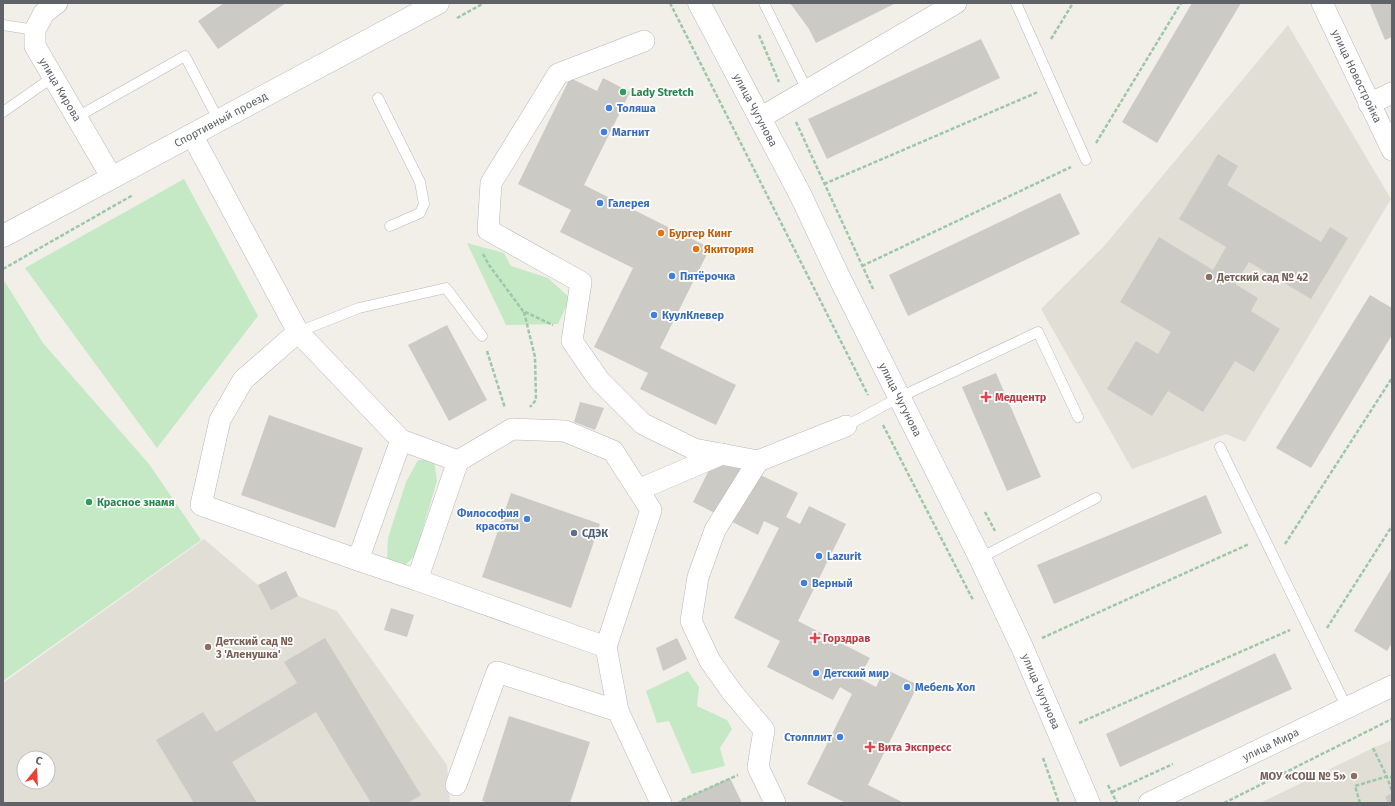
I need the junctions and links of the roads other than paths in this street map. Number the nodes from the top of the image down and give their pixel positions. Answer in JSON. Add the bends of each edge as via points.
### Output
{"nodes":[{"id":1,"x":57,"y":3,"type":"edge"},
{"id":2,"x":438,"y":3,"type":"edge"},
{"id":3,"x":699,"y":3,"type":"edge"},
{"id":4,"x":764,"y":3,"type":"edge"},
{"id":5,"x":956,"y":3,"type":"edge"},
{"id":6,"x":1016,"y":3,"type":"edge"},
{"id":7,"x":1322,"y":3,"type":"edge"},
{"id":8,"x":3,"y":25,"type":"edge"},
{"id":9,"x":35,"y":30,"type":"junction"},
{"id":10,"x":644,"y":41,"type":"dead end"},
{"id":11,"x":53,"y":77,"type":"junction"},
{"id":12,"x":807,"y":90,"type":"junction"},
{"id":13,"x":1392,"y":93,"type":"edge"},
{"id":14,"x":378,"y":98,"type":"dead end"},
{"id":15,"x":1369,"y":104,"type":"junction"},
{"id":16,"x":3,"y":112,"type":"edge"},
{"id":17,"x":77,"y":117,"type":"junction"},
{"id":18,"x":760,"y":118,"type":"junction"},
{"id":19,"x":218,"y":121,"type":"junction"},
{"id":20,"x":192,"y":136,"type":"junction"},
{"id":21,"x":1392,"y":150,"type":"edge"},
{"id":22,"x":1086,"y":160,"type":"road end"},
{"id":23,"x":112,"y":178,"type":"junction"},
{"id":24,"x":390,"y":226,"type":"dead end"},
{"id":25,"x":3,"y":236,"type":"edge"},
{"id":26,"x":298,"y":332,"type":"junction"},
{"id":27,"x":482,"y":336,"type":"road end"},
{"id":28,"x":900,"y":396,"type":"junction"},
{"id":29,"x":1078,"y":417,"type":"dead end"},
{"id":30,"x":846,"y":426,"type":"joint"},
{"id":31,"x":401,"y":440,"type":"junction"},
{"id":32,"x":1220,"y":447,"type":"dead end"},
{"id":33,"x":722,"y":454,"type":"junction"},
{"id":34,"x":458,"y":461,"type":"junction"},
{"id":35,"x":758,"y":461,"type":"junction"},
{"id":36,"x":638,"y":490,"type":"junction"},
{"id":37,"x":1096,"y":498,"type":"dead end"},
{"id":38,"x":980,"y":558,"type":"junction"},
{"id":39,"x":358,"y":560,"type":"junction"},
{"id":40,"x":417,"y":580,"type":"junction"},
{"id":41,"x":606,"y":646,"type":"junction"},
{"id":42,"x":1392,"y":686,"type":"edge"},
{"id":43,"x":1347,"y":708,"type":"junction"},
{"id":44,"x":618,"y":711,"type":"junction"},
{"id":45,"x":456,"y":785,"type":"dead end"},
{"id":46,"x":661,"y":803,"type":"edge"},
{"id":47,"x":775,"y":803,"type":"edge"},
{"id":48,"x":1089,"y":803,"type":"edge"},
{"id":49,"x":1149,"y":803,"type":"edge"}],
"edges":[{"from":1,"to":9,"type":"street","via":[[44,13]]},
{"from":2,"to":19,"type":"main road","name":"Спортивный проезд"},
{"from":3,"to":18,"type":"main road","name":"улица Чугунова"},
{"from":4,"to":12,"type":"lane"},
{"from":5,"to":12,"type":"street"},
{"from":6,"to":22,"type":"lane"},
{"from":7,"to":15,"type":"street","name":"улица Новостройка"},
{"from":8,"to":9,"type":"lane"},
{"from":9,"to":11,"type":"street","name":"улица Кирова","via":[[35,46]]},
{"from":10,"to":33,"type":"street","via":[[558,74],[491,183],[488,230],[581,282],[572,341],[599,380],[643,424],[694,449]]},
{"from":11,"to":16,"type":"lane"},
{"from":11,"to":17,"type":"street","name":"улица Кирова"},
{"from":12,"to":18,"type":"street"},
{"from":13,"to":15,"type":"street"},
{"from":14,"to":24,"type":"lane","via":[[420,182],[424,204],[420,212]]},
{"from":15,"to":21,"type":"street","name":"улица Новостройка"},
{"from":17,"to":19,"type":"lane","via":[[185,56]]},
{"from":17,"to":23,"type":"street","name":"улица Кирова"},
{"from":18,"to":28,"type":"main road","name":"улица Чугунова"},
{"from":19,"to":20,"type":"main road","name":"Спортивный проезд"},
{"from":20,"to":23,"type":"main road","name":"Спортивный проезд"},
{"from":20,"to":26,"type":"street"},
{"from":23,"to":25,"type":"main road","name":"Спортивный проезд"},
{"from":26,"to":27,"type":"lane","via":[[358,308],[446,288]]},
{"from":26,"to":31,"type":"street"},
{"from":26,"to":39,"type":"street","via":[[243,380],[220,420],[201,505]]},
{"from":28,"to":29,"type":"lane","via":[[1038,332]]},
{"from":28,"to":30,"type":"lane"},
{"from":28,"to":38,"type":"main road","name":"улица Чугунова"},
{"from":30,"to":35,"type":"street"},
{"from":31,"to":34,"type":"street"},
{"from":31,"to":39,"type":"street"},
{"from":32,"to":43,"type":"lane"},
{"from":33,"to":35,"type":"street"},
{"from":33,"to":36,"type":"street"},
{"from":34,"to":36,"type":"street","via":[[512,429],[565,431],[613,451]]},
{"from":34,"to":40,"type":"street"},
{"from":35,"to":47,"type":"street","via":[[716,530],[698,577],[691,621],[710,661],[764,730],[758,766]]},
{"from":36,"to":41,"type":"street","via":[[651,510]]},
{"from":37,"to":38,"type":"lane"},
{"from":38,"to":48,"type":"main road","name":"улица Чугунова","via":[[1022,647]]},
{"from":39,"to":40,"type":"street"},
{"from":40,"to":41,"type":"street"},
{"from":41,"to":44,"type":"street"},
{"from":42,"to":43,"type":"street","name":"улица Мира"},
{"from":43,"to":49,"type":"street","name":"улица Мира"},
{"from":44,"to":45,"type":"street","via":[[496,672]]},
{"from":44,"to":46,"type":"street"}]}
